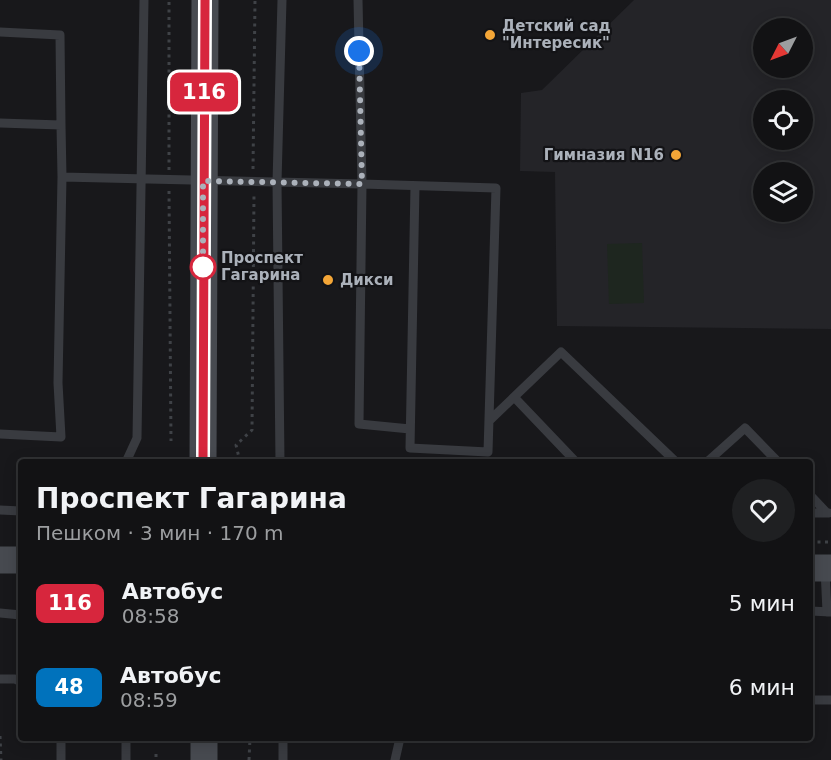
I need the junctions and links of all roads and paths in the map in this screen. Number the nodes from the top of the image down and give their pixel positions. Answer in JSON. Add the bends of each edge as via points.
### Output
{"nodes":[{"id":1,"x":144,"y":0,"type":"edge"},
{"id":2,"x":169,"y":0,"type":"edge"},
{"id":3,"x":205,"y":0,"type":"edge"},
{"id":4,"x":255,"y":0,"type":"edge"},
{"id":5,"x":282,"y":0,"type":"edge"},
{"id":6,"x":358,"y":0,"type":"edge"},
{"id":7,"x":0,"y":32,"type":"edge"},
{"id":8,"x":0,"y":123,"type":"edge"},
{"id":9,"x":62,"y":125,"type":"junction"},
{"id":10,"x":62,"y":177,"type":"junction"},
{"id":11,"x":142,"y":178,"type":"junction"},
{"id":12,"x":169,"y":180,"type":"junction"},
{"id":13,"x":203,"y":181,"type":"junction"},
{"id":14,"x":253,"y":182,"type":"junction"},
{"id":15,"x":277,"y":182,"type":"junction"},
{"id":16,"x":362,"y":184,"type":"junction"},
{"id":17,"x":415,"y":186,"type":"junction"},
{"id":18,"x":514,"y":397,"type":"junction"},
{"id":19,"x":489,"y":421,"type":"junction"},
{"id":20,"x":411,"y":429,"type":"junction"},
{"id":21,"x":0,"y":434,"type":"edge"},
{"id":22,"x":171,"y":441,"type":"dead end"},
{"id":23,"x":488,"y":452,"type":"junction"},
{"id":24,"x":127,"y":459,"type":"edge"},
{"id":25,"x":203,"y":459,"type":"edge"},
{"id":26,"x":239,"y":459,"type":"edge"},
{"id":27,"x":280,"y":459,"type":"edge"},
{"id":28,"x":489,"y":459,"type":"edge"},
{"id":29,"x":573,"y":459,"type":"edge"},
{"id":30,"x":673,"y":459,"type":"edge"},
{"id":31,"x":710,"y":459,"type":"edge"},
{"id":32,"x":775,"y":459,"type":"edge"},
{"id":33,"x":813,"y":498,"type":"edge"},
{"id":34,"x":0,"y":510,"type":"edge"},
{"id":35,"x":18,"y":511,"type":"edge"},
{"id":36,"x":813,"y":513,"type":"edge"},
{"id":37,"x":829,"y":513,"type":"edge"},
{"id":38,"x":813,"y":546,"type":"edge"},
{"id":39,"x":0,"y":560,"type":"edge"},
{"id":40,"x":18,"y":560,"type":"edge"},
{"id":41,"x":824,"y":561,"type":"edge"},
{"id":42,"x":813,"y":611,"type":"edge"},
{"id":43,"x":829,"y":612,"type":"edge"},
{"id":44,"x":0,"y":613,"type":"edge"},
{"id":45,"x":18,"y":615,"type":"edge"},
{"id":46,"x":0,"y":679,"type":"edge"},
{"id":47,"x":18,"y":680,"type":"edge"},
{"id":48,"x":813,"y":700,"type":"edge"},
{"id":49,"x":831,"y":700,"type":"edge"},
{"id":50,"x":0,"y":736,"type":"edge"},
{"id":51,"x":61,"y":741,"type":"edge"},
{"id":52,"x":126,"y":741,"type":"edge"},
{"id":53,"x":204,"y":741,"type":"edge"},
{"id":54,"x":250,"y":741,"type":"edge"},
{"id":55,"x":283,"y":741,"type":"edge"},
{"id":56,"x":399,"y":741,"type":"edge"},
{"id":57,"x":156,"y":754,"type":"dead end"},
{"id":58,"x":1,"y":760,"type":"edge"},
{"id":59,"x":61,"y":760,"type":"edge"},
{"id":60,"x":126,"y":760,"type":"edge"},
{"id":61,"x":156,"y":760,"type":"edge"},
{"id":62,"x":204,"y":760,"type":"edge"},
{"id":63,"x":249,"y":760,"type":"edge"},
{"id":64,"x":283,"y":760,"type":"edge"},
{"id":65,"x":395,"y":760,"type":"edge"}],
"edges":[{"from":1,"to":11,"type":"lane"},
{"from":2,"to":12,"type":"path"},
{"from":3,"to":13,"type":"street"},
{"from":4,"to":14,"type":"path"},
{"from":5,"to":15,"type":"lane"},
{"from":6,"to":16,"type":"lane"},
{"from":7,"to":9,"type":"lane","via":[[60,35]]},
{"from":8,"to":9,"type":"lane"},
{"from":9,"to":10,"type":"lane"},
{"from":10,"to":11,"type":"lane"},
{"from":10,"to":21,"type":"lane","via":[[58,383],[62,437]]},
{"from":11,"to":12,"type":"lane"},
{"from":11,"to":24,"type":"lane","via":[[136,438]]},
{"from":12,"to":13,"type":"lane"},
{"from":12,"to":22,"type":"path"},
{"from":13,"to":14,"type":"lane"},
{"from":13,"to":25,"type":"street"},
{"from":14,"to":15,"type":"lane"},
{"from":14,"to":26,"type":"path","via":[[252,430],[236,445]]},
{"from":15,"to":16,"type":"lane"},
{"from":15,"to":27,"type":"lane"},
{"from":16,"to":17,"type":"lane"},
{"from":16,"to":20,"type":"lane","via":[[359,424]]},
{"from":17,"to":19,"type":"lane","via":[[496,188]]},
{"from":17,"to":20,"type":"lane"},
{"from":18,"to":19,"type":"lane"},
{"from":18,"to":29,"type":"lane"},
{"from":18,"to":30,"type":"lane","via":[[561,352]]},
{"from":19,"to":23,"type":"lane"},
{"from":20,"to":23,"type":"lane","via":[[410,448]]},
{"from":23,"to":28,"type":"lane"},
{"from":31,"to":32,"type":"lane","via":[[745,428]]},
{"from":33,"to":37,"type":"lane"},
{"from":34,"to":35,"type":"lane"},
{"from":36,"to":37,"type":"lane"},
{"from":38,"to":41,"type":"path"},
{"from":39,"to":40,"type":"street"},
{"from":41,"to":43,"type":"lane"},
{"from":42,"to":43,"type":"lane"},
{"from":44,"to":45,"type":"lane"},
{"from":46,"to":47,"type":"lane"},
{"from":48,"to":49,"type":"lane"},
{"from":50,"to":58,"type":"path"},
{"from":51,"to":59,"type":"lane"},
{"from":52,"to":60,"type":"lane"},
{"from":53,"to":62,"type":"street"},
{"from":54,"to":63,"type":"path"},
{"from":55,"to":64,"type":"lane"},
{"from":56,"to":65,"type":"lane"},
{"from":57,"to":61,"type":"path"}]}
